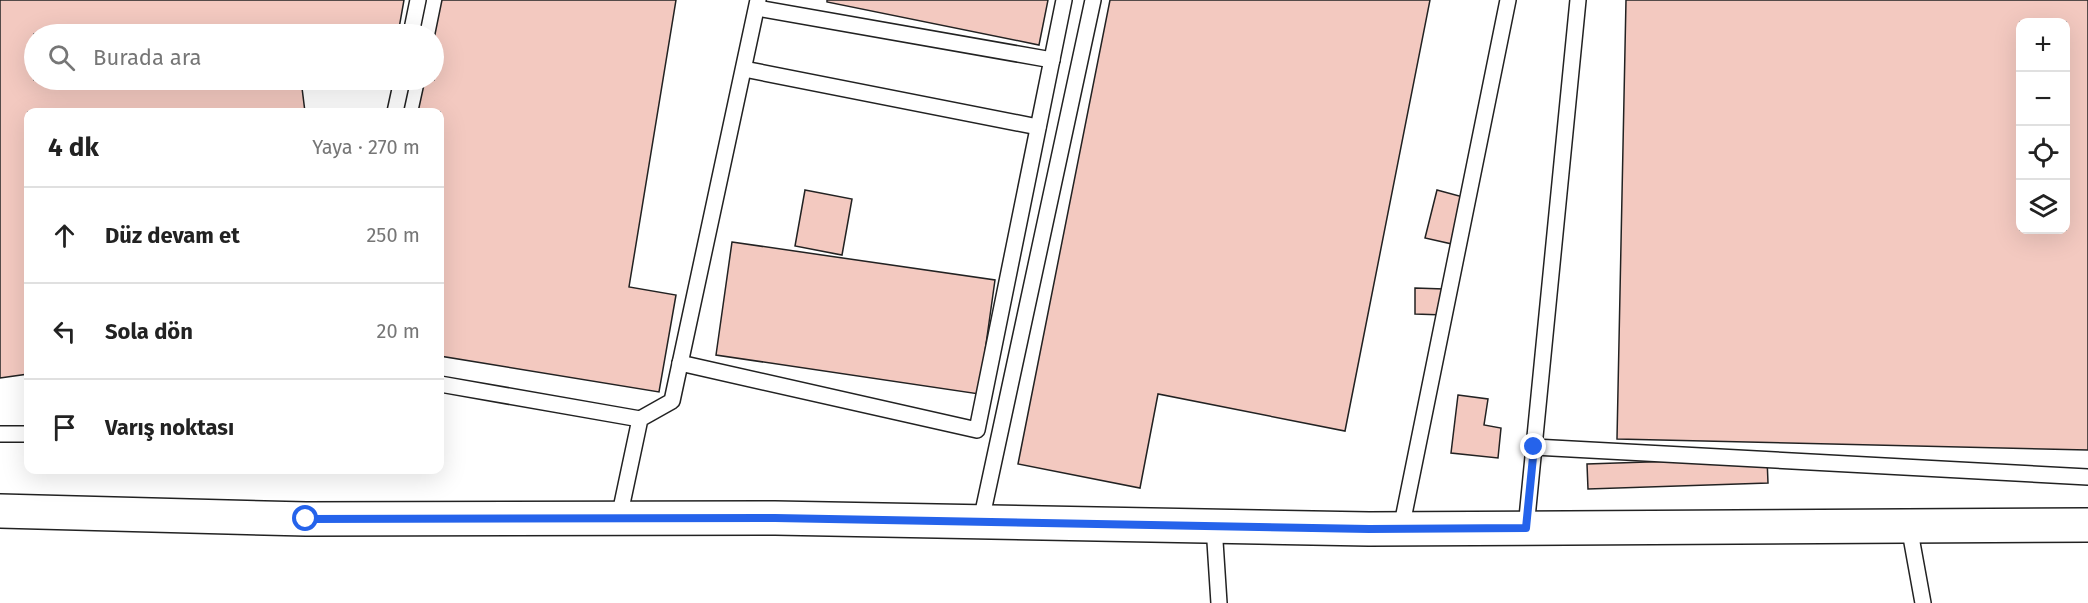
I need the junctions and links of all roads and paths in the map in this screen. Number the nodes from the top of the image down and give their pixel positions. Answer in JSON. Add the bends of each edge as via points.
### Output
{"nodes":[{"id":1,"x":418,"y":0,"type":"edge"},
{"id":2,"x":1064,"y":0,"type":"edge"},
{"id":3,"x":1093,"y":0,"type":"edge"},
{"id":4,"x":1508,"y":0,"type":"edge"},
{"id":5,"x":1578,"y":0,"type":"edge"},
{"id":6,"x":757,"y":4,"type":"edge"},
{"id":7,"x":413,"y":24,"type":"edge"},
{"id":8,"x":1052,"y":60,"type":"junction"},
{"id":9,"x":744,"y":69,"type":"junction"},
{"id":10,"x":400,"y":90,"type":"edge"},
{"id":11,"x":396,"y":108,"type":"edge"},
{"id":12,"x":1038,"y":127,"type":"junction"},
{"id":13,"x":680,"y":363,"type":"junction"},
{"id":14,"x":444,"y":385,"type":"edge"},
{"id":15,"x":640,"y":419,"type":"junction"},
{"id":16,"x":0,"y":434,"type":"edge"},
{"id":17,"x":24,"y":434,"type":"edge"},
{"id":18,"x":1534,"y":447,"type":"junction"},
{"id":19,"x":2088,"y":477,"type":"edge"},
{"id":20,"x":0,"y":511,"type":"edge"},
{"id":21,"x":620,"y":518,"type":"junction"},
{"id":22,"x":981,"y":521,"type":"junction"},
{"id":23,"x":2088,"y":525,"type":"edge"},
{"id":24,"x":1214,"y":526,"type":"junction"},
{"id":25,"x":1909,"y":526,"type":"junction"},
{"id":26,"x":1526,"y":528,"type":"junction"},
{"id":27,"x":1401,"y":529,"type":"junction"},
{"id":28,"x":1219,"y":603,"type":"edge"},
{"id":29,"x":1923,"y":603,"type":"edge"}],
"edges":[{"from":1,"to":7,"type":"lane"},
{"from":2,"to":8,"type":"lane"},
{"from":3,"to":22,"type":"lane"},
{"from":4,"to":27,"type":"lane"},
{"from":5,"to":18,"type":"lane"},
{"from":6,"to":8,"type":"lane"},
{"from":6,"to":9,"type":"lane"},
{"from":8,"to":12,"type":"lane"},
{"from":9,"to":12,"type":"lane"},
{"from":9,"to":13,"type":"lane"},
{"from":10,"to":11,"type":"lane"},
{"from":12,"to":13,"type":"lane","via":[[977,430]]},
{"from":13,"to":15,"type":"lane","via":[[672,401]]},
{"from":14,"to":15,"type":"lane"},
{"from":15,"to":21,"type":"lane"},
{"from":16,"to":17,"type":"lane"},
{"from":18,"to":19,"type":"lane"},
{"from":18,"to":26,"type":"lane"},
{"from":20,"to":21,"type":"street","via":[[306,519]]},
{"from":21,"to":22,"type":"street"},
{"from":22,"to":24,"type":"street"},
{"from":23,"to":25,"type":"street"},
{"from":24,"to":27,"type":"street"},
{"from":24,"to":28,"type":"lane"},
{"from":25,"to":26,"type":"street"},
{"from":25,"to":29,"type":"lane"},
{"from":26,"to":27,"type":"street"}]}
